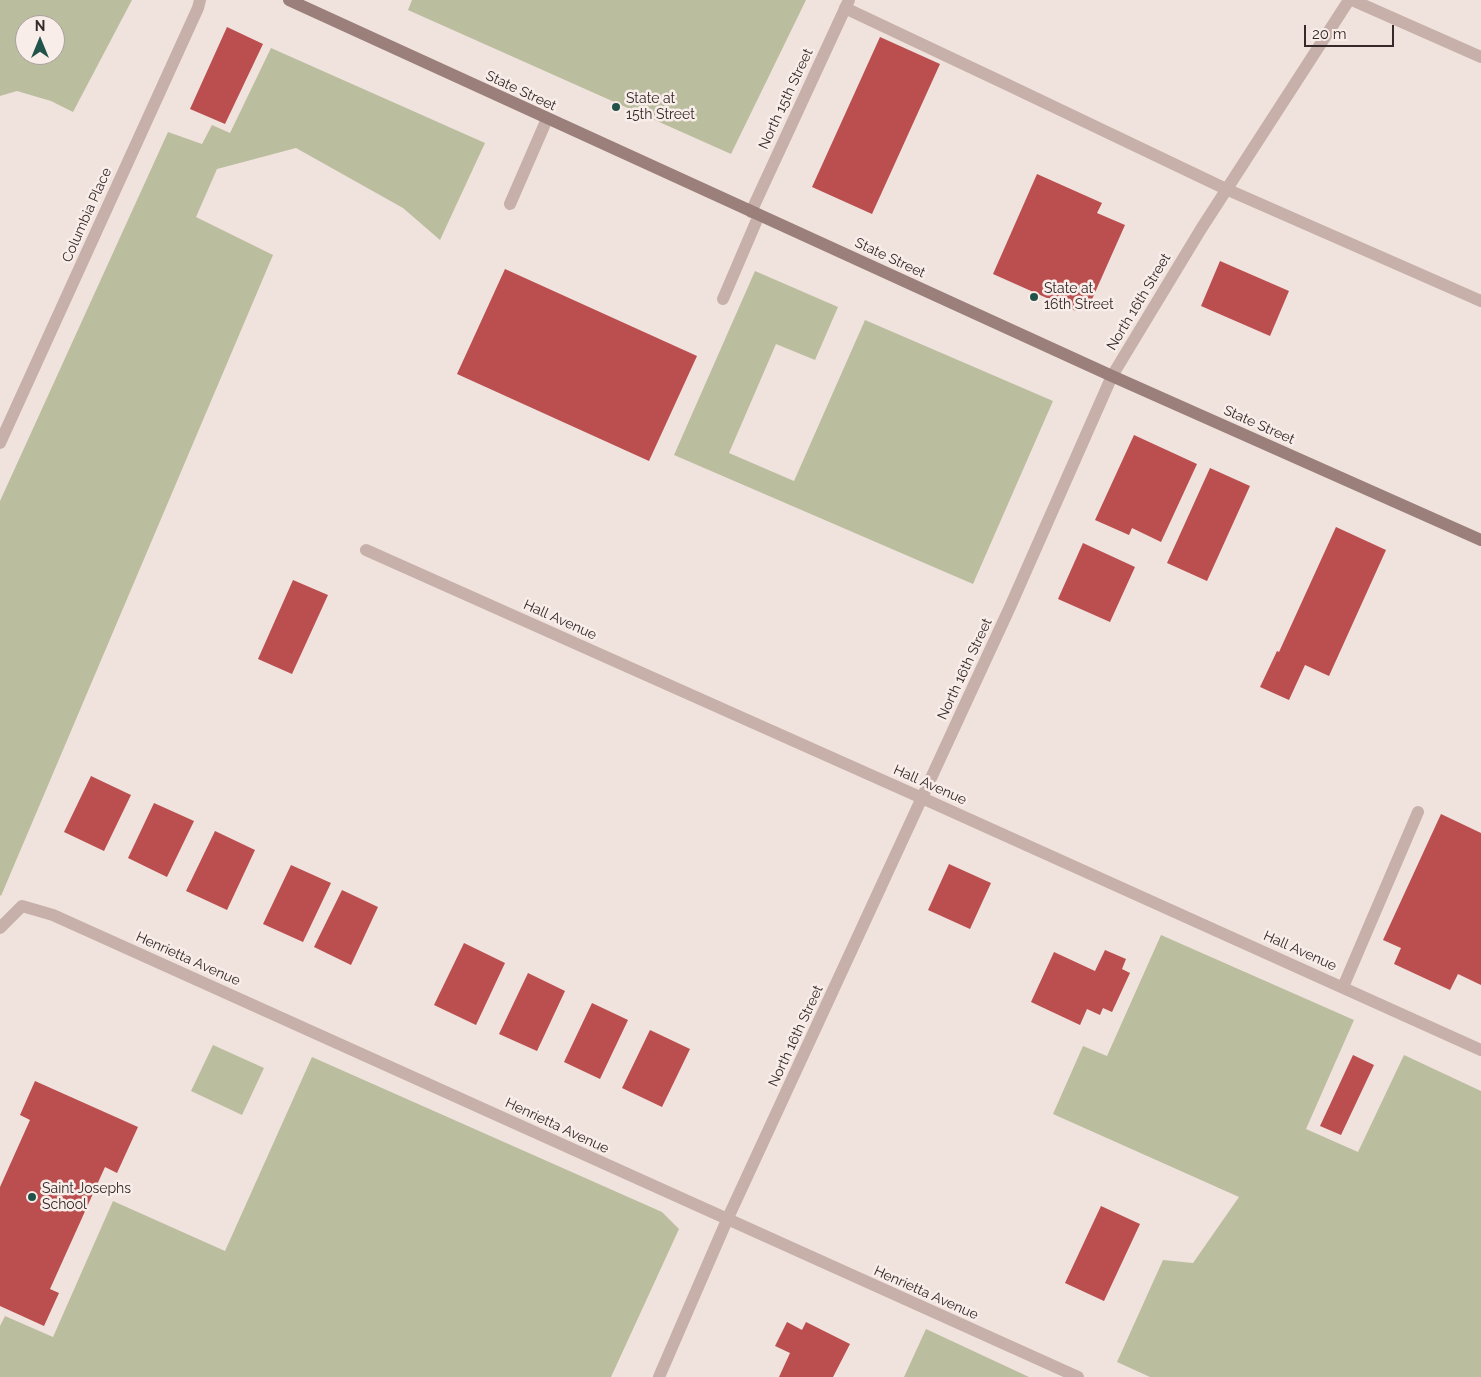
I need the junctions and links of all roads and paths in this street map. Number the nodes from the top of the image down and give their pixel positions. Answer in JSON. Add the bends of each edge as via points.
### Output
{"nodes":[{"id":1,"x":200,"y":0,"type":"edge"},
{"id":2,"x":288,"y":0,"type":"edge"},
{"id":3,"x":1350,"y":0,"type":"edge"},
{"id":4,"x":847,"y":4,"type":"edge"},
{"id":5,"x":1481,"y":57,"type":"edge"},
{"id":6,"x":547,"y":119,"type":"junction"},
{"id":7,"x":1226,"y":189,"type":"junction"},
{"id":8,"x":510,"y":204,"type":"dead end"},
{"id":9,"x":755,"y":213,"type":"junction"},
{"id":10,"x":723,"y":299,"type":"dead end"},
{"id":11,"x":1481,"y":301,"type":"edge"},
{"id":12,"x":1112,"y":376,"type":"junction"},
{"id":13,"x":0,"y":443,"type":"edge"},
{"id":14,"x":1481,"y":540,"type":"edge"},
{"id":15,"x":366,"y":550,"type":"dead end"},
{"id":16,"x":922,"y":798,"type":"junction"},
{"id":17,"x":1418,"y":812,"type":"dead end"},
{"id":18,"x":0,"y":928,"type":"edge"},
{"id":19,"x":1344,"y":987,"type":"junction"},
{"id":20,"x":1481,"y":1050,"type":"edge"},
{"id":21,"x":727,"y":1220,"type":"junction"},
{"id":22,"x":659,"y":1377,"type":"edge"},
{"id":23,"x":1078,"y":1377,"type":"edge"}],
"edges":[{"from":1,"to":13,"type":"street","name":"Columbia Place"},
{"from":2,"to":6,"type":"main road","name":"State Street"},
{"from":3,"to":5,"type":"street"},
{"from":3,"to":7,"type":"street","name":"North 16th Street"},
{"from":4,"to":7,"type":"street"},
{"from":4,"to":9,"type":"street","name":"North 15th Street"},
{"from":6,"to":8,"type":"street"},
{"from":6,"to":9,"type":"main road","name":"State Street"},
{"from":7,"to":11,"type":"street"},
{"from":7,"to":12,"type":"street","name":"North 16th Street"},
{"from":9,"to":10,"type":"street","name":"North 15th Street"},
{"from":9,"to":12,"type":"main road","name":"State Street"},
{"from":12,"to":14,"type":"main road","name":"State Street"},
{"from":12,"to":16,"type":"street","name":"North 16th Street"},
{"from":15,"to":16,"type":"street","name":"Hall Avenue"},
{"from":16,"to":19,"type":"street","name":"Hall Avenue"},
{"from":16,"to":21,"type":"street","name":"North 16th Street"},
{"from":17,"to":19,"type":"street"},
{"from":18,"to":21,"type":"street","name":"Henrietta Avenue","via":[[22,906],[53,915]]},
{"from":19,"to":20,"type":"street","name":"Hall Avenue"},
{"from":21,"to":22,"type":"street","name":"North 16th Street"},
{"from":21,"to":23,"type":"street","name":"Henrietta Avenue"}]}
